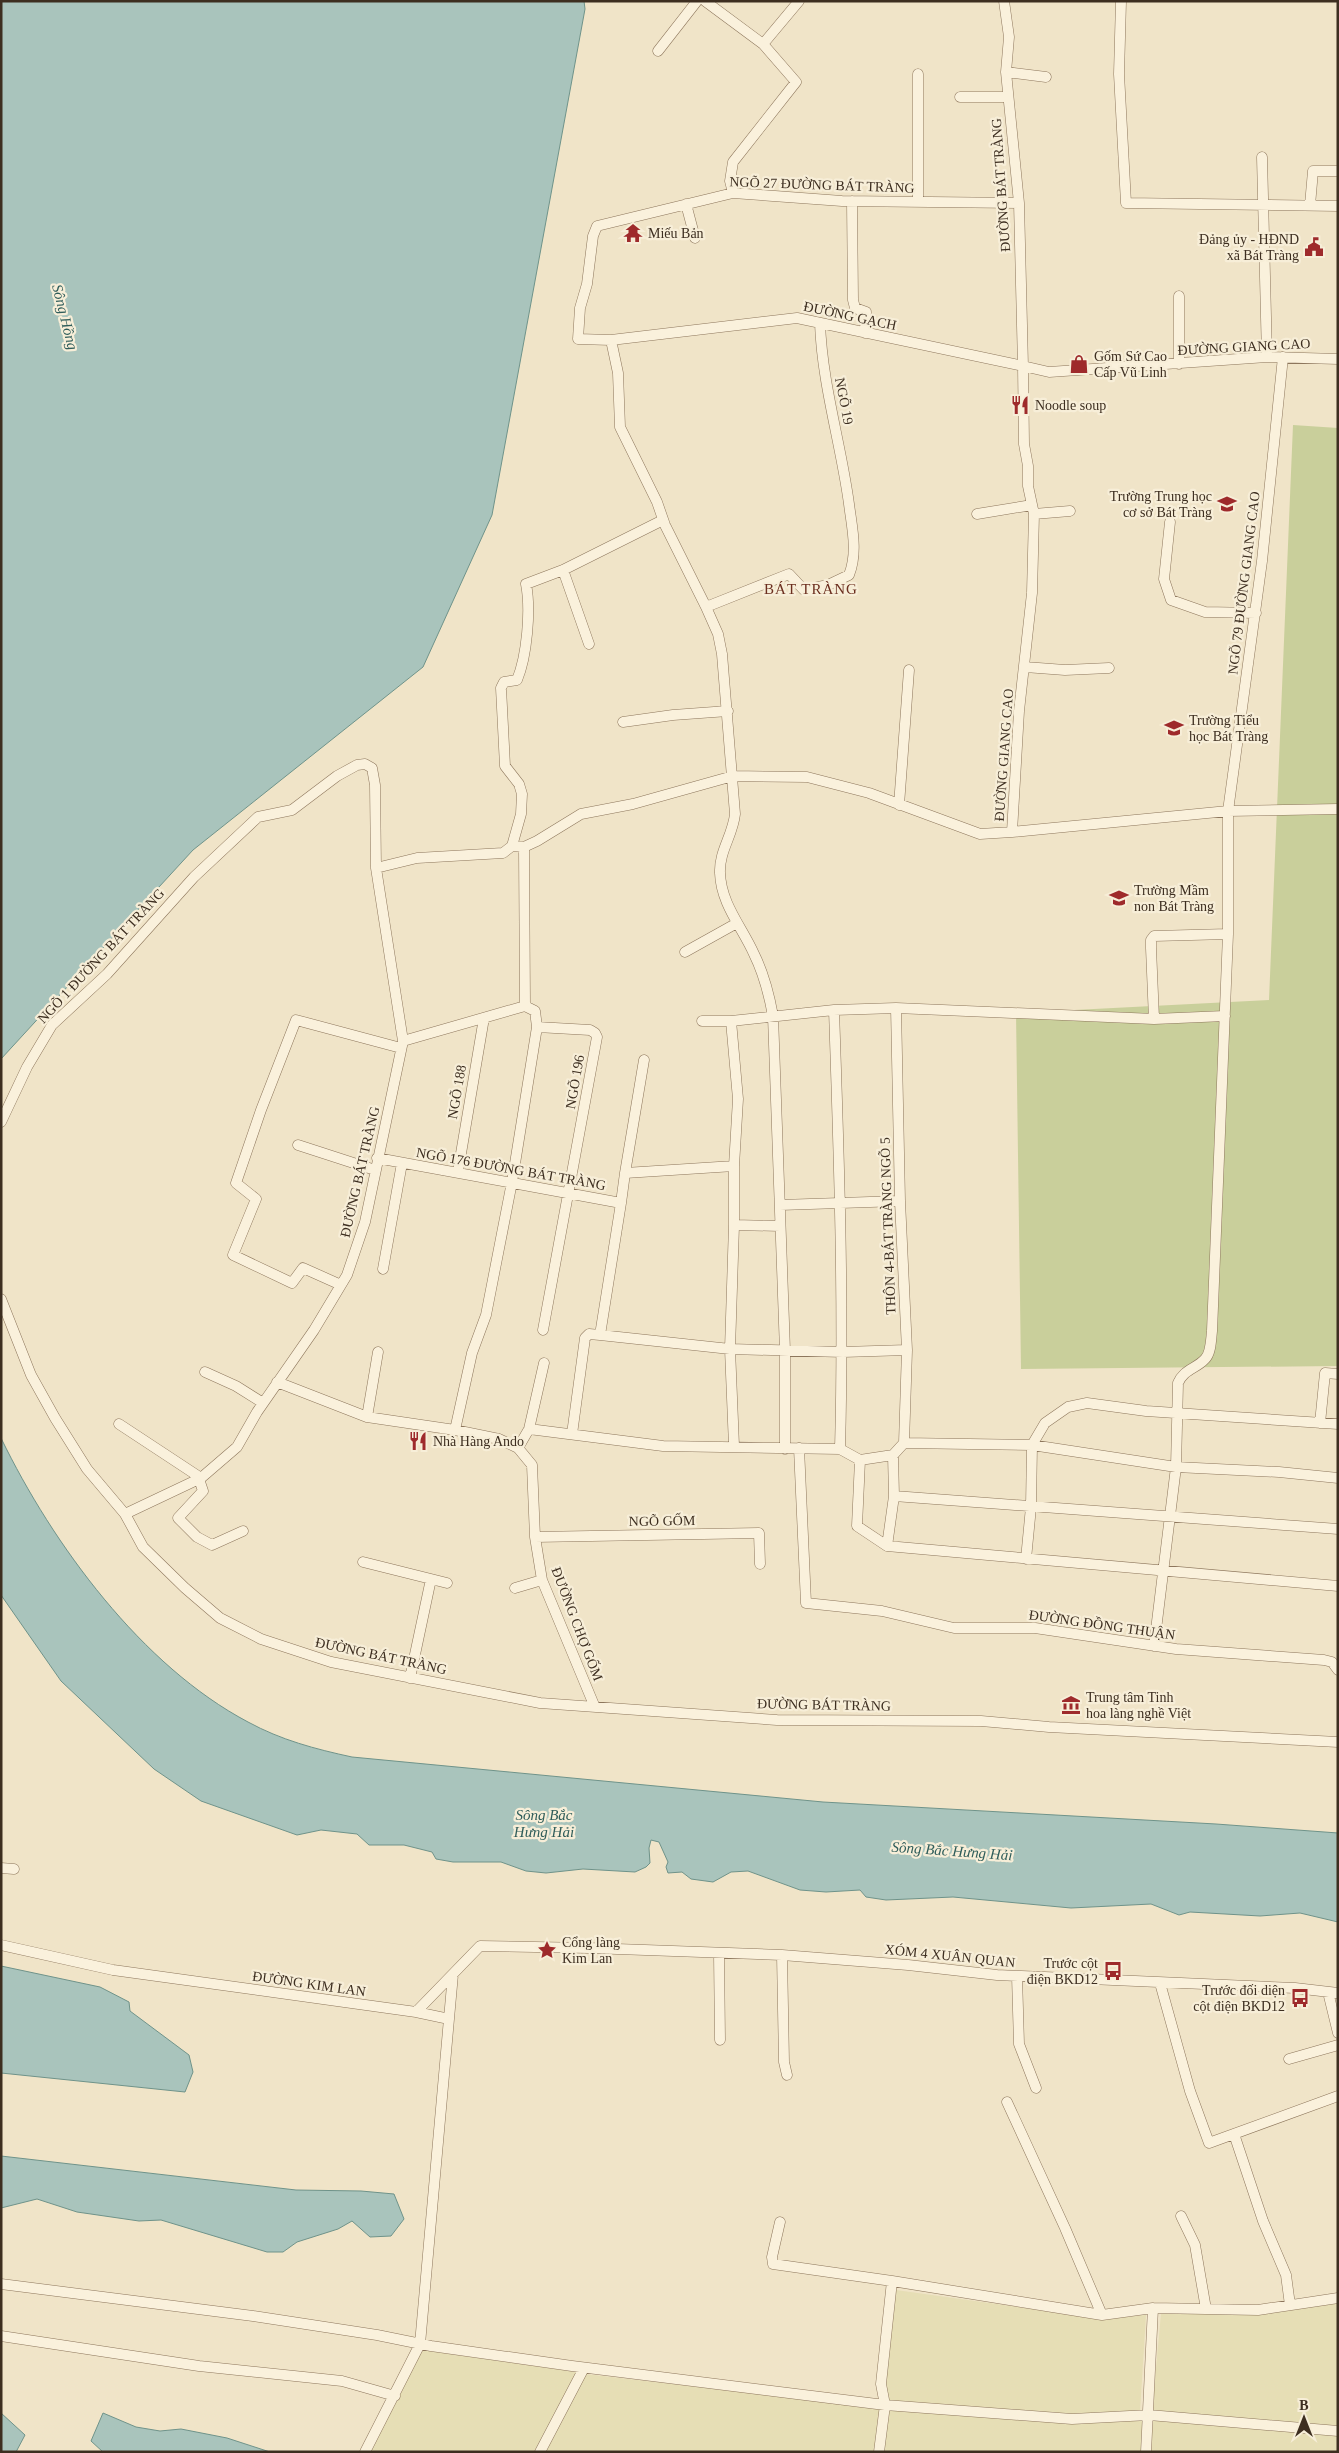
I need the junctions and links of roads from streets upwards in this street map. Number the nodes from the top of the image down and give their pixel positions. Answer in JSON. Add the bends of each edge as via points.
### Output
{"nodes":[{"id":1,"x":696,"y":1,"type":"edge"},
{"id":2,"x":705,"y":1,"type":"edge"},
{"id":3,"x":800,"y":1,"type":"edge"},
{"id":4,"x":1004,"y":1,"type":"edge"},
{"id":5,"x":1120,"y":1,"type":"edge"},
{"id":6,"x":763,"y":44,"type":"junction"},
{"id":7,"x":658,"y":51,"type":"dead end"},
{"id":8,"x":1006,"y":72,"type":"junction"},
{"id":9,"x":918,"y":74,"type":"dead end"},
{"id":10,"x":1046,"y":77,"type":"dead end"},
{"id":11,"x":1008,"y":97,"type":"junction"},
{"id":12,"x":960,"y":98,"type":"dead end"},
{"id":13,"x":1262,"y":158,"type":"dead end"},
{"id":14,"x":1338,"y":171,"type":"edge"},
{"id":15,"x":733,"y":193,"type":"junction"},
{"id":16,"x":852,"y":201,"type":"junction"},
{"id":17,"x":918,"y":202,"type":"junction"},
{"id":18,"x":1019,"y":203,"type":"junction"},
{"id":19,"x":686,"y":204,"type":"junction"},
{"id":20,"x":1264,"y":204,"type":"junction"},
{"id":21,"x":1310,"y":206,"type":"junction"},
{"id":22,"x":1338,"y":206,"type":"edge"},
{"id":23,"x":695,"y":238,"type":"dead end"},
{"id":24,"x":1179,"y":296,"type":"dead end"},
{"id":25,"x":820,"y":323,"type":"junction"},
{"id":26,"x":865,"y":333,"type":"junction"},
{"id":27,"x":611,"y":340,"type":"junction"},
{"id":28,"x":1267,"y":357,"type":"junction"},
{"id":29,"x":1283,"y":357,"type":"junction"},
{"id":30,"x":1338,"y":359,"type":"edge"},
{"id":31,"x":1179,"y":364,"type":"junction"},
{"id":32,"x":1023,"y":366,"type":"junction"},
{"id":33,"x":1033,"y":510,"type":"junction"},
{"id":34,"x":1070,"y":511,"type":"dead end"},
{"id":35,"x":977,"y":514,"type":"dead end"},
{"id":36,"x":663,"y":520,"type":"junction"},
{"id":37,"x":1170,"y":522,"type":"dead end"},
{"id":38,"x":563,"y":570,"type":"junction"},
{"id":39,"x":706,"y":607,"type":"junction"},
{"id":40,"x":1256,"y":613,"type":"junction"},
{"id":41,"x":589,"y":644,"type":"dead end"},
{"id":42,"x":1025,"y":667,"type":"junction"},
{"id":43,"x":1110,"y":668,"type":"dead end"},
{"id":44,"x":909,"y":670,"type":"dead end"},
{"id":45,"x":728,"y":711,"type":"junction"},
{"id":46,"x":623,"y":722,"type":"dead end"},
{"id":47,"x":733,"y":776,"type":"junction"},
{"id":48,"x":899,"y":805,"type":"junction"},
{"id":49,"x":1338,"y":808,"type":"edge"},
{"id":50,"x":1228,"y":811,"type":"junction"},
{"id":51,"x":1012,"y":832,"type":"junction"},
{"id":52,"x":512,"y":846,"type":"junction"},
{"id":53,"x":524,"y":846,"type":"junction"},
{"id":54,"x":376,"y":868,"type":"junction"},
{"id":55,"x":736,"y":923,"type":"junction"},
{"id":56,"x":1228,"y":934,"type":"junction"},
{"id":57,"x":685,"y":952,"type":"dead end"},
{"id":58,"x":526,"y":1006,"type":"junction"},
{"id":59,"x":896,"y":1008,"type":"junction"},
{"id":60,"x":834,"y":1010,"type":"junction"},
{"id":61,"x":774,"y":1016,"type":"junction"},
{"id":62,"x":1225,"y":1016,"type":"junction"},
{"id":63,"x":484,"y":1018,"type":"junction"},
{"id":64,"x":1154,"y":1019,"type":"junction"},
{"id":65,"x":702,"y":1021,"type":"dead end"},
{"id":66,"x":731,"y":1021,"type":"junction"},
{"id":67,"x":537,"y":1027,"type":"junction"},
{"id":68,"x":402,"y":1044,"type":"junction"},
{"id":69,"x":644,"y":1060,"type":"dead end"},
{"id":70,"x":1,"y":1122,"type":"edge"},
{"id":71,"x":298,"y":1146,"type":"dead end"},
{"id":72,"x":378,"y":1158,"type":"junction"},
{"id":73,"x":402,"y":1163,"type":"junction"},
{"id":74,"x":734,"y":1166,"type":"junction"},
{"id":75,"x":375,"y":1170,"type":"junction"},
{"id":76,"x":458,"y":1171,"type":"junction"},
{"id":77,"x":626,"y":1173,"type":"junction"},
{"id":78,"x":512,"y":1182,"type":"junction"},
{"id":79,"x":569,"y":1194,"type":"junction"},
{"id":80,"x":900,"y":1201,"type":"junction"},
{"id":81,"x":621,"y":1203,"type":"junction"},
{"id":82,"x":841,"y":1203,"type":"junction"},
{"id":83,"x":780,"y":1205,"type":"junction"},
{"id":84,"x":734,"y":1225,"type":"junction"},
{"id":85,"x":780,"y":1226,"type":"junction"},
{"id":86,"x":383,"y":1269,"type":"dead end"},
{"id":87,"x":341,"y":1285,"type":"junction"},
{"id":88,"x":1,"y":1299,"type":"edge"},
{"id":89,"x":543,"y":1330,"type":"dead end"},
{"id":90,"x":600,"y":1335,"type":"junction"},
{"id":91,"x":730,"y":1349,"type":"junction"},
{"id":92,"x":907,"y":1350,"type":"junction"},
{"id":93,"x":785,"y":1351,"type":"junction"},
{"id":94,"x":378,"y":1352,"type":"dead end"},
{"id":95,"x":843,"y":1352,"type":"junction"},
{"id":96,"x":544,"y":1363,"type":"dead end"},
{"id":97,"x":205,"y":1372,"type":"dead end"},
{"id":98,"x":1338,"y":1374,"type":"edge"},
{"id":99,"x":278,"y":1382,"type":"junction"},
{"id":100,"x":263,"y":1403,"type":"junction"},
{"id":101,"x":1176,"y":1414,"type":"junction"},
{"id":102,"x":367,"y":1417,"type":"junction"},
{"id":103,"x":1320,"y":1423,"type":"junction"},
{"id":104,"x":119,"y":1424,"type":"dead end"},
{"id":105,"x":1338,"y":1424,"type":"edge"},
{"id":106,"x":529,"y":1429,"type":"junction"},
{"id":107,"x":455,"y":1430,"type":"junction"},
{"id":108,"x":572,"y":1434,"type":"junction"},
{"id":109,"x":904,"y":1443,"type":"junction"},
{"id":110,"x":1032,"y":1445,"type":"junction"},
{"id":111,"x":734,"y":1446,"type":"junction"},
{"id":112,"x":518,"y":1448,"type":"junction"},
{"id":113,"x":785,"y":1448,"type":"junction"},
{"id":114,"x":799,"y":1448,"type":"junction"},
{"id":115,"x":840,"y":1448,"type":"junction"},
{"id":116,"x":893,"y":1455,"type":"junction"},
{"id":117,"x":860,"y":1460,"type":"junction"},
{"id":118,"x":1176,"y":1467,"type":"junction"},
{"id":119,"x":200,"y":1478,"type":"junction"},
{"id":120,"x":1338,"y":1478,"type":"edge"},
{"id":121,"x":894,"y":1496,"type":"junction"},
{"id":122,"x":1031,"y":1507,"type":"junction"},
{"id":123,"x":124,"y":1514,"type":"junction"},
{"id":124,"x":1170,"y":1517,"type":"junction"},
{"id":125,"x":1338,"y":1529,"type":"edge"},
{"id":126,"x":243,"y":1531,"type":"dead end"},
{"id":127,"x":535,"y":1537,"type":"junction"},
{"id":128,"x":887,"y":1546,"type":"junction"},
{"id":129,"x":1026,"y":1559,"type":"junction"},
{"id":130,"x":363,"y":1562,"type":"dead end"},
{"id":131,"x":760,"y":1564,"type":"dead end"},
{"id":132,"x":1164,"y":1571,"type":"junction"},
{"id":133,"x":431,"y":1578,"type":"junction"},
{"id":134,"x":542,"y":1580,"type":"junction"},
{"id":135,"x":447,"y":1583,"type":"dead end"},
{"id":136,"x":1338,"y":1586,"type":"edge"},
{"id":137,"x":515,"y":1588,"type":"dead end"},
{"id":138,"x":1154,"y":1646,"type":"junction"},
{"id":139,"x":1338,"y":1670,"type":"edge"},
{"id":140,"x":410,"y":1678,"type":"junction"},
{"id":141,"x":594,"y":1705,"type":"junction"},
{"id":142,"x":1338,"y":1742,"type":"edge"},
{"id":143,"x":1,"y":1868,"type":"edge"},
{"id":144,"x":14,"y":1869,"type":"dead end"},
{"id":145,"x":1,"y":1945,"type":"edge"},
{"id":146,"x":719,"y":1953,"type":"junction"},
{"id":147,"x":782,"y":1955,"type":"junction"},
{"id":148,"x":453,"y":1974,"type":"junction"},
{"id":149,"x":1017,"y":1976,"type":"junction"},
{"id":150,"x":1160,"y":1983,"type":"junction"},
{"id":151,"x":1333,"y":1992,"type":"edge"},
{"id":152,"x":416,"y":2012,"type":"junction"},
{"id":153,"x":449,"y":2018,"type":"junction"},
{"id":154,"x":1338,"y":2033,"type":"edge"},
{"id":155,"x":720,"y":2040,"type":"dead end"},
{"id":156,"x":1338,"y":2045,"type":"edge"},
{"id":157,"x":1289,"y":2059,"type":"dead end"},
{"id":158,"x":787,"y":2075,"type":"dead end"},
{"id":159,"x":1036,"y":2088,"type":"dead end"},
{"id":160,"x":1338,"y":2096,"type":"edge"},
{"id":161,"x":1007,"y":2102,"type":"dead end"},
{"id":162,"x":1234,"y":2134,"type":"junction"},
{"id":163,"x":1181,"y":2216,"type":"dead end"},
{"id":164,"x":780,"y":2222,"type":"dead end"},
{"id":165,"x":892,"y":2281,"type":"junction"},
{"id":166,"x":1,"y":2284,"type":"edge"},
{"id":167,"x":1338,"y":2298,"type":"edge"},
{"id":168,"x":1290,"y":2305,"type":"junction"},
{"id":169,"x":1153,"y":2308,"type":"junction"},
{"id":170,"x":1206,"y":2309,"type":"junction"},
{"id":171,"x":1102,"y":2315,"type":"junction"},
{"id":172,"x":1,"y":2336,"type":"edge"},
{"id":173,"x":420,"y":2344,"type":"junction"},
{"id":174,"x":584,"y":2368,"type":"junction"},
{"id":175,"x":395,"y":2396,"type":"junction"},
{"id":176,"x":885,"y":2404,"type":"junction"},
{"id":177,"x":1149,"y":2415,"type":"junction"},
{"id":178,"x":1338,"y":2431,"type":"edge"},
{"id":179,"x":365,"y":2452,"type":"edge"},
{"id":180,"x":540,"y":2452,"type":"edge"},
{"id":181,"x":879,"y":2452,"type":"edge"},
{"id":182,"x":1146,"y":2452,"type":"edge"}],
"edges":[{"from":1,"to":7,"type":"street"},
{"from":2,"to":6,"type":"street"},
{"from":3,"to":6,"type":"street"},
{"from":4,"to":8,"type":"street","name":"ĐƯỜNG BÁT TRÀNG","via":[[1009,37]]},
{"from":5,"to":20,"type":"street","via":[[1119,74],[1126,203]]},
{"from":6,"to":15,"type":"street","via":[[796,82],[733,162],[730,181]]},
{"from":8,"to":10,"type":"street"},
{"from":8,"to":11,"type":"street","name":"ĐƯỜNG BÁT TRÀNG"},
{"from":9,"to":17,"type":"street"},
{"from":11,"to":12,"type":"street"},
{"from":11,"to":18,"type":"street","name":"ĐƯỜNG BÁT TRÀNG"},
{"from":13,"to":20,"type":"street"},
{"from":14,"to":21,"type":"street","via":[[1313,170]]},
{"from":15,"to":16,"type":"street","name":"NGÕ 27 ĐƯỜNG BÁT TRÀNG"},
{"from":15,"to":19,"type":"street","name":"NGÕ 27 ĐƯỜNG BÁT TRÀNG"},
{"from":16,"to":17,"type":"street","name":"NGÕ 27 ĐƯỜNG BÁT TRÀNG"},
{"from":16,"to":26,"type":"street","via":[[852,300],[855,308],[866,312]]},
{"from":17,"to":18,"type":"street","name":"NGÕ 27 ĐƯỜNG BÁT TRÀNG"},
{"from":18,"to":32,"type":"street","name":"ĐƯỜNG BÁT TRÀNG"},
{"from":19,"to":23,"type":"street"},
{"from":19,"to":27,"type":"street","name":"NGÕ 27 ĐƯỜNG BÁT TRÀNG","via":[[597,226],[580,308],[578,339]]},
{"from":20,"to":21,"type":"street"},
{"from":20,"to":28,"type":"street"},
{"from":21,"to":22,"type":"street"},
{"from":24,"to":31,"type":"street"},
{"from":25,"to":26,"type":"street","name":"ĐƯỜNG GẠCH"},
{"from":25,"to":27,"type":"street","name":"ĐƯỜNG GẠCH","via":[[798,318]]},
{"from":25,"to":39,"type":"street","name":"NGÕ 19","via":[[821,350],[846,483],[855,561],[850,575],[804,590],[789,574]]},
{"from":26,"to":32,"type":"street","name":"ĐƯỜNG GẠCH"},
{"from":27,"to":36,"type":"street","via":[[618,373],[620,428]]},
{"from":28,"to":29,"type":"street","name":"ĐƯỜNG GIANG CAO"},
{"from":28,"to":31,"type":"street","name":"ĐƯỜNG GIANG CAO"},
{"from":29,"to":30,"type":"street","name":"ĐƯỜNG GIANG CAO"},
{"from":29,"to":40,"type":"street","name":"NGÕ 79 ĐƯỜNG GIANG CAO"},
{"from":31,"to":32,"type":"street","name":"ĐƯỜNG GIANG CAO","via":[[1049,372]]},
{"from":32,"to":33,"type":"street","name":"ĐƯỜNG GIANG CAO","via":[[1024,444]]},
{"from":33,"to":34,"type":"street"},
{"from":33,"to":35,"type":"street"},
{"from":33,"to":42,"type":"street","name":"ĐƯỜNG GIANG CAO","via":[[1032,593]]},
{"from":36,"to":38,"type":"street"},
{"from":36,"to":39,"type":"street"},
{"from":37,"to":40,"type":"street","via":[[1164,578],[1171,600],[1205,612]]},
{"from":38,"to":41,"type":"street"},
{"from":38,"to":52,"type":"street","via":[[526,584],[528,621],[521,669],[517,680],[504,682],[502,686],[505,766],[519,784],[522,794],[521,814]]},
{"from":39,"to":45,"type":"street","via":[[718,634]]},
{"from":40,"to":50,"type":"street","name":"NGÕ 79 ĐƯỜNG GIANG CAO"},
{"from":42,"to":43,"type":"street","via":[[1065,670]]},
{"from":42,"to":51,"type":"street","name":"ĐƯỜNG GIANG CAO","via":[[1019,711]]},
{"from":44,"to":48,"type":"street"},
{"from":45,"to":46,"type":"street"},
{"from":45,"to":47,"type":"street"},
{"from":47,"to":48,"type":"street","name":"ĐƯỜNG GIANG CAO","via":[[807,777],[869,793]]},
{"from":47,"to":53,"type":"street","name":"ĐƯỜNG GIANG CAO","via":[[634,804],[582,814]]},
{"from":47,"to":55,"type":"street","via":[[734,826],[723,852],[720,873],[726,901]]},
{"from":48,"to":51,"type":"street","name":"ĐƯỜNG GIANG CAO","via":[[980,834]]},
{"from":49,"to":50,"type":"street"},
{"from":50,"to":51,"type":"street"},
{"from":50,"to":56,"type":"street","name":"NGÕ 79 ĐƯỜNG GIANG CAO"},
{"from":52,"to":53,"type":"street","name":"ĐƯỜNG GIANG CAO"},
{"from":52,"to":54,"type":"street","name":"ĐƯỜNG GIANG CAO","via":[[503,853],[417,858]]},
{"from":53,"to":58,"type":"street"},
{"from":54,"to":68,"type":"street"},
{"from":54,"to":70,"type":"street","name":"NGÕ 1 ĐƯỜNG BÁT TRÀNG","via":[[375,784],[372,768],[365,764],[338,776],[292,810],[258,817],[194,877],[107,974],[52,1025],[27,1067]]},
{"from":55,"to":57,"type":"street"},
{"from":55,"to":61,"type":"street","via":[[754,952],[766,981]]},
{"from":56,"to":62,"type":"street","name":"NGÕ 79 ĐƯỜNG GIANG CAO"},
{"from":56,"to":64,"type":"street","via":[[1154,936],[1151,940]]},
{"from":58,"to":63,"type":"street"},
{"from":58,"to":67,"type":"street","via":[[535,1011]]},
{"from":59,"to":60,"type":"street"},
{"from":59,"to":64,"type":"street"},
{"from":59,"to":80,"type":"street","name":"THÔN 4-BÁT TRÀNG NGÕ 5"},
{"from":60,"to":61,"type":"street"},
{"from":60,"to":82,"type":"street"},
{"from":61,"to":66,"type":"street"},
{"from":61,"to":83,"type":"street"},
{"from":62,"to":64,"type":"street"},
{"from":62,"to":101,"type":"street","name":"NGÕ 79 ĐƯỜNG GIANG CAO","via":[[1212,1332],[1205,1360],[1182,1375],[1178,1383]]},
{"from":63,"to":68,"type":"street"},
{"from":63,"to":76,"type":"street","name":"NGÕ 188"},
{"from":65,"to":66,"type":"street"},
{"from":66,"to":74,"type":"street","via":[[738,1099]]},
{"from":67,"to":78,"type":"street"},
{"from":67,"to":79,"type":"street","name":"NGÕ 196","via":[[590,1030],[596,1037]]},
{"from":68,"to":72,"type":"street","name":"ĐƯỜNG BÁT TRÀNG"},
{"from":68,"to":87,"type":"street","via":[[296,1020],[236,1183],[256,1200],[233,1255],[292,1283],[303,1268]]},
{"from":69,"to":77,"type":"street"},
{"from":71,"to":75,"type":"street"},
{"from":72,"to":73,"type":"street","name":"NGÕ 176 ĐƯỜNG BÁT TRÀNG"},
{"from":72,"to":75,"type":"street","name":"ĐƯỜNG BÁT TRÀNG"},
{"from":73,"to":76,"type":"street","name":"NGÕ 176 ĐƯỜNG BÁT TRÀNG"},
{"from":73,"to":86,"type":"street"},
{"from":74,"to":77,"type":"street","name":"NGÕ 176 ĐƯỜNG BÁT TRÀNG"},
{"from":74,"to":84,"type":"street"},
{"from":75,"to":87,"type":"street","name":"ĐƯỜNG BÁT TRÀNG","via":[[365,1222]]},
{"from":76,"to":78,"type":"street","name":"NGÕ 176 ĐƯỜNG BÁT TRÀNG"},
{"from":77,"to":81,"type":"street","name":"NGÕ 176 ĐƯỜNG BÁT TRÀNG"},
{"from":78,"to":79,"type":"street","name":"NGÕ 176 ĐƯỜNG BÁT TRÀNG"},
{"from":78,"to":107,"type":"street","via":[[486,1315],[472,1353]]},
{"from":79,"to":81,"type":"street","name":"NGÕ 176 ĐƯỜNG BÁT TRÀNG"},
{"from":79,"to":89,"type":"street"},
{"from":80,"to":82,"type":"street"},
{"from":80,"to":92,"type":"street","name":"THÔN 4-BÁT TRÀNG NGÕ 5"},
{"from":81,"to":90,"type":"street"},
{"from":82,"to":83,"type":"street"},
{"from":82,"to":95,"type":"street"},
{"from":83,"to":85,"type":"street"},
{"from":84,"to":85,"type":"street"},
{"from":84,"to":91,"type":"street"},
{"from":85,"to":93,"type":"street"},
{"from":87,"to":99,"type":"street","name":"ĐƯỜNG BÁT TRÀNG"},
{"from":88,"to":123,"type":"street","via":[[31,1375],[50,1410],[87,1469]]},
{"from":90,"to":91,"type":"street"},
{"from":90,"to":108,"type":"street","via":[[589,1334],[585,1338]]},
{"from":91,"to":93,"type":"street"},
{"from":91,"to":111,"type":"street"},
{"from":92,"to":95,"type":"street"},
{"from":92,"to":109,"type":"street","name":"THÔN 4-BÁT TRÀNG NGÕ 5"},
{"from":93,"to":95,"type":"street"},
{"from":93,"to":113,"type":"street"},
{"from":94,"to":102,"type":"street"},
{"from":95,"to":115,"type":"street"},
{"from":96,"to":106,"type":"street"},
{"from":97,"to":100,"type":"street"},
{"from":98,"to":103,"type":"street","via":[[1325,1373]]},
{"from":99,"to":100,"type":"street","name":"ĐƯỜNG BÁT TRÀNG"},
{"from":99,"to":102,"type":"street"},
{"from":100,"to":119,"type":"street","name":"ĐƯỜNG BÁT TRÀNG","via":[[238,1447]]},
{"from":101,"to":103,"type":"street"},
{"from":101,"to":110,"type":"street","via":[[1087,1403],[1074,1405],[1045,1423]]},
{"from":101,"to":118,"type":"street","name":"NGÕ 79 ĐƯỜNG GIANG CAO"},
{"from":102,"to":107,"type":"street"},
{"from":103,"to":105,"type":"street"},
{"from":104,"to":119,"type":"street"},
{"from":106,"to":108,"type":"street"},
{"from":106,"to":112,"type":"street"},
{"from":107,"to":112,"type":"street","via":[[499,1439]]},
{"from":108,"to":111,"type":"street","via":[[663,1446]]},
{"from":109,"to":110,"type":"street"},
{"from":109,"to":116,"type":"street"},
{"from":110,"to":118,"type":"street"},
{"from":110,"to":122,"type":"street"},
{"from":111,"to":113,"type":"street"},
{"from":112,"to":127,"type":"street","name":"ĐƯỜNG CHỢ GỐM","via":[[532,1465]]},
{"from":113,"to":114,"type":"street"},
{"from":114,"to":115,"type":"street"},
{"from":114,"to":138,"type":"street","name":"ĐƯỜNG ĐỒNG THUẬN","via":[[806,1603],[882,1611],[954,1628],[1035,1628]]},
{"from":115,"to":117,"type":"street"},
{"from":116,"to":117,"type":"street"},
{"from":116,"to":121,"type":"street"},
{"from":117,"to":128,"type":"street","via":[[858,1526]]},
{"from":118,"to":120,"type":"street"},
{"from":118,"to":124,"type":"street","name":"NGÕ 79 ĐƯỜNG GIANG CAO"},
{"from":119,"to":123,"type":"street","name":"ĐƯỜNG BÁT TRÀNG"},
{"from":119,"to":126,"type":"street","via":[[203,1491],[178,1518],[196,1537],[212,1545]]},
{"from":121,"to":122,"type":"street"},
{"from":121,"to":128,"type":"street"},
{"from":122,"to":124,"type":"street"},
{"from":122,"to":129,"type":"street"},
{"from":123,"to":140,"type":"street","name":"ĐƯỜNG BÁT TRÀNG","via":[[143,1547],[220,1618],[261,1639],[331,1662]]},
{"from":124,"to":125,"type":"street"},
{"from":124,"to":132,"type":"street","name":"NGÕ 79 ĐƯỜNG GIANG CAO"},
{"from":127,"to":131,"type":"street","name":"NGÕ GỐM","via":[[759,1533]]},
{"from":127,"to":134,"type":"street","name":"ĐƯỜNG CHỢ GỐM"},
{"from":128,"to":129,"type":"street"},
{"from":129,"to":132,"type":"street"},
{"from":130,"to":133,"type":"street"},
{"from":132,"to":136,"type":"street"},
{"from":132,"to":138,"type":"street","name":"NGÕ 79 ĐƯỜNG GIANG CAO"},
{"from":133,"to":135,"type":"street"},
{"from":133,"to":140,"type":"street"},
{"from":134,"to":137,"type":"street"},
{"from":134,"to":141,"type":"street","name":"ĐƯỜNG CHỢ GỐM"},
{"from":138,"to":139,"type":"street","name":"ĐƯỜNG ĐỒNG THUẬN","via":[[1324,1660],[1332,1662]]},
{"from":140,"to":141,"type":"street","name":"ĐƯỜNG BÁT TRÀNG","via":[[540,1703]]},
{"from":141,"to":142,"type":"street","name":"ĐƯỜNG BÁT TRÀNG","via":[[777,1720],[981,1721]]},
{"from":143,"to":144,"type":"street"},
{"from":145,"to":152,"type":"street","name":"ĐƯỜNG KIM LAN","via":[[114,1970]]},
{"from":146,"to":147,"type":"street","name":"XÓM 4 XUÂN QUAN"},
{"from":146,"to":148,"type":"street","name":"XÓM 4 XUÂN QUAN","via":[[480,1946]]},
{"from":146,"to":155,"type":"street"},
{"from":147,"to":149,"type":"street","name":"XÓM 4 XUÂN QUAN"},
{"from":147,"to":158,"type":"street"},
{"from":148,"to":152,"type":"street"},
{"from":148,"to":153,"type":"street"},
{"from":149,"to":150,"type":"street","name":"XÓM 4 XUÂN QUAN"},
{"from":149,"to":159,"type":"street","via":[[1019,2044]]},
{"from":150,"to":151,"type":"street","name":"XÓM 4 XUÂN QUAN"},
{"from":150,"to":162,"type":"street","via":[[1190,2091],[1209,2143]]},
{"from":151,"to":154,"type":"street"},
{"from":152,"to":153,"type":"street","name":"ĐƯỜNG KIM LAN"},
{"from":153,"to":173,"type":"street"},
{"from":156,"to":157,"type":"street"},
{"from":160,"to":162,"type":"street"},
{"from":161,"to":171,"type":"street"},
{"from":162,"to":168,"type":"street","via":[[1263,2221],[1286,2274]]},
{"from":163,"to":170,"type":"street","via":[[1195,2245]]},
{"from":164,"to":165,"type":"street","via":[[773,2264]]},
{"from":165,"to":171,"type":"street"},
{"from":165,"to":176,"type":"street","via":[[881,2384]]},
{"from":166,"to":173,"type":"street","via":[[252,2316],[377,2334]]},
{"from":167,"to":168,"type":"street"},
{"from":168,"to":170,"type":"street","via":[[1258,2310]]},
{"from":169,"to":170,"type":"street"},
{"from":169,"to":171,"type":"street"},
{"from":169,"to":177,"type":"street"},
{"from":172,"to":175,"type":"street","via":[[199,2366],[342,2380]]},
{"from":173,"to":174,"type":"street"},
{"from":173,"to":175,"type":"street"},
{"from":174,"to":176,"type":"street"},
{"from":174,"to":180,"type":"street"},
{"from":175,"to":179,"type":"street"},
{"from":176,"to":177,"type":"street","via":[[1072,2419]]},
{"from":176,"to":181,"type":"street"},
{"from":177,"to":178,"type":"street"},
{"from":177,"to":182,"type":"street"}]}
